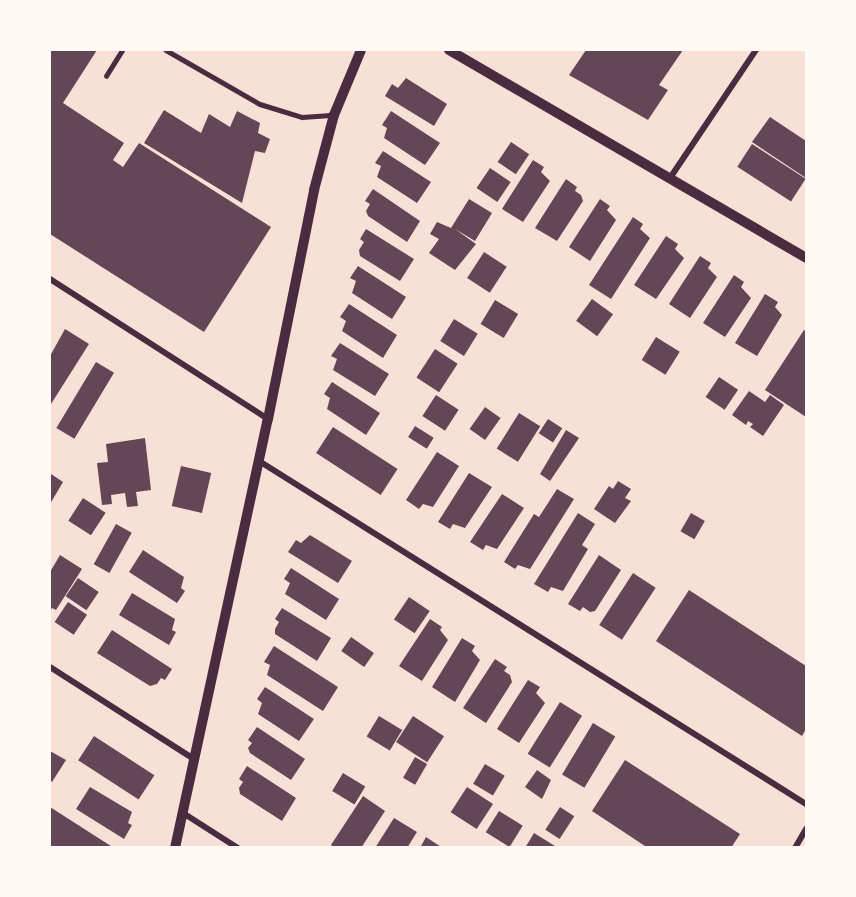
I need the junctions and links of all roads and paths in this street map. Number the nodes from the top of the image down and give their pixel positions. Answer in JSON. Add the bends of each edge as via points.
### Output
{"nodes":[{"id":1,"x":122,"y":50,"type":"edge"},
{"id":2,"x":166,"y":50,"type":"edge"},
{"id":3,"x":361,"y":50,"type":"edge"},
{"id":4,"x":449,"y":50,"type":"edge"},
{"id":5,"x":756,"y":50,"type":"edge"},
{"id":6,"x":106,"y":76,"type":"dead end"},
{"id":7,"x":334,"y":115,"type":"junction"},
{"id":8,"x":670,"y":178,"type":"junction"},
{"id":9,"x":807,"y":258,"type":"edge"},
{"id":10,"x":50,"y":279,"type":"edge"},
{"id":11,"x":268,"y":419,"type":"junction"},
{"id":12,"x":259,"y":460,"type":"junction"},
{"id":13,"x":50,"y":667,"type":"edge"},
{"id":14,"x":194,"y":759,"type":"junction"},
{"id":15,"x":807,"y":804,"type":"edge"},
{"id":16,"x":182,"y":813,"type":"junction"},
{"id":17,"x":807,"y":829,"type":"edge"},
{"id":18,"x":174,"y":848,"type":"edge"},
{"id":19,"x":238,"y":848,"type":"edge"},
{"id":20,"x":795,"y":848,"type":"edge"}],
"edges":[{"from":1,"to":6,"type":"lane"},
{"from":2,"to":7,"type":"lane","via":[[260,104],[302,117]]},
{"from":3,"to":7,"type":"street"},
{"from":4,"to":8,"type":"street"},
{"from":5,"to":8,"type":"street"},
{"from":7,"to":11,"type":"street","via":[[314,190]]},
{"from":8,"to":9,"type":"street"},
{"from":10,"to":11,"type":"street"},
{"from":11,"to":12,"type":"street"},
{"from":12,"to":14,"type":"street"},
{"from":12,"to":15,"type":"street"},
{"from":13,"to":14,"type":"street"},
{"from":14,"to":16,"type":"street"},
{"from":16,"to":18,"type":"street"},
{"from":16,"to":19,"type":"street"},
{"from":17,"to":20,"type":"street"}]}
